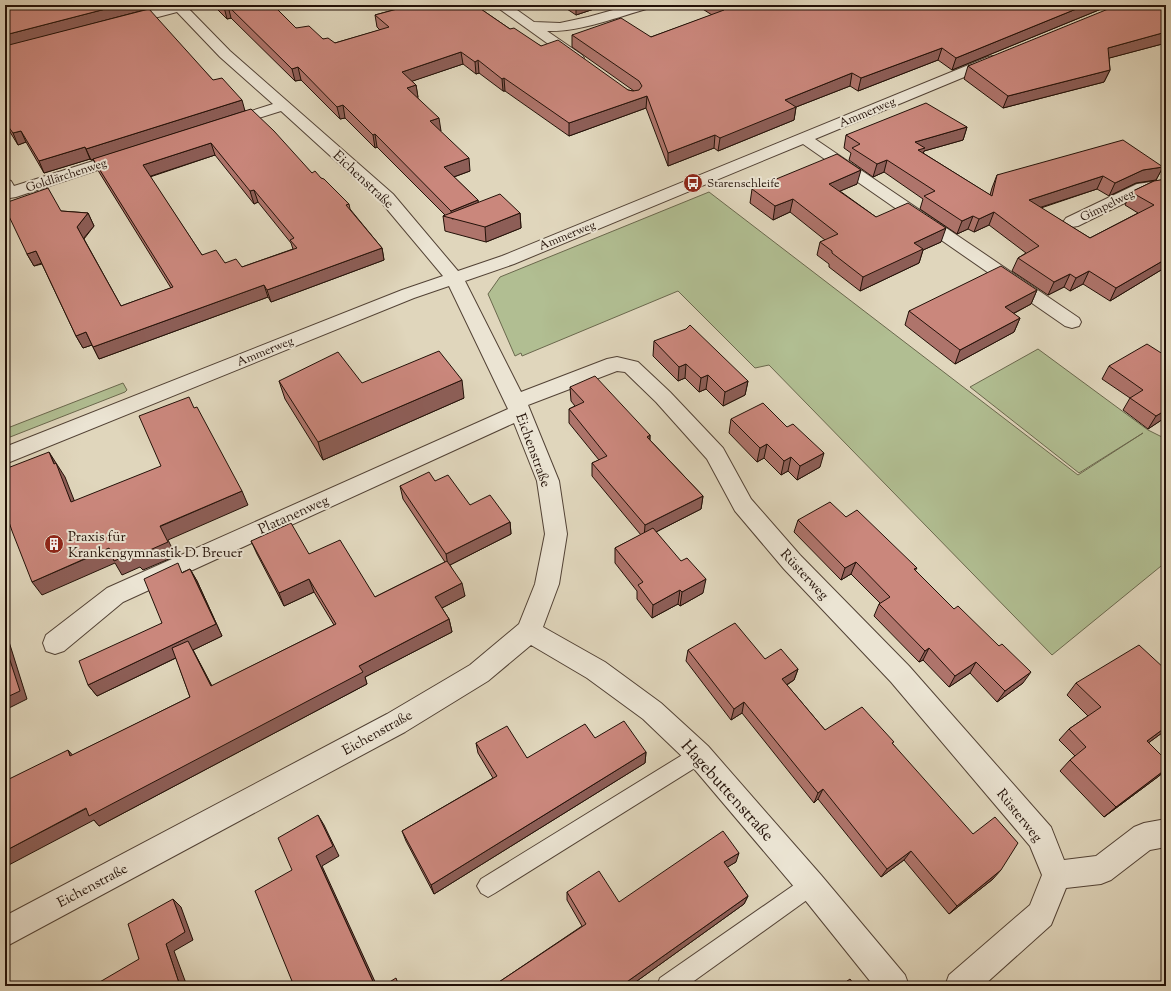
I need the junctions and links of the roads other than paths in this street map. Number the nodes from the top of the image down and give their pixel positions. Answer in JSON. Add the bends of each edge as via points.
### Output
{"nodes":[{"id":1,"x":501,"y":5,"type":"edge"},
{"id":2,"x":645,"y":5,"type":"edge"},
{"id":3,"x":179,"y":6,"type":"edge"},
{"id":4,"x":112,"y":25,"type":"edge"},
{"id":5,"x":532,"y":26,"type":"junction"},
{"id":6,"x":1004,"y":55,"type":"edge"},
{"id":7,"x":589,"y":66,"type":"edge"},
{"id":8,"x":282,"y":106,"type":"junction"},
{"id":9,"x":214,"y":128,"type":"edge"},
{"id":10,"x":804,"y":138,"type":"junction"},
{"id":11,"x":138,"y":152,"type":"edge"},
{"id":12,"x":1166,"y":185,"type":"edge"},
{"id":13,"x":7,"y":191,"type":"edge"},
{"id":14,"x":1072,"y":222,"type":"dead end"},
{"id":15,"x":454,"y":278,"type":"junction"},
{"id":16,"x":1072,"y":322,"type":"dead end"},
{"id":17,"x":518,"y":407,"type":"junction"},
{"id":18,"x":5,"y":456,"type":"edge"},
{"id":19,"x":529,"y":631,"type":"junction"},
{"id":20,"x":55,"y":643,"type":"dead end"},
{"id":21,"x":699,"y":755,"type":"junction"},
{"id":22,"x":1166,"y":833,"type":"edge"},
{"id":23,"x":1056,"y":875,"type":"junction"},
{"id":24,"x":811,"y":885,"type":"junction"},
{"id":25,"x":488,"y":886,"type":"dead end"},
{"id":26,"x":5,"y":932,"type":"edge"},
{"id":27,"x":668,"y":986,"type":"edge"},
{"id":28,"x":894,"y":986,"type":"edge"},
{"id":29,"x":960,"y":986,"type":"edge"}],
"edges":[{"from":1,"to":5,"type":"street"},
{"from":2,"to":5,"type":"street","via":[[560,27]]},
{"from":3,"to":4,"type":"street"},
{"from":3,"to":8,"type":"street","name":"Eichenstraße","via":[[225,54]]},
{"from":5,"to":7,"type":"street"},
{"from":6,"to":10,"type":"street","name":"Ammerweg"},
{"from":8,"to":9,"type":"street"},
{"from":8,"to":15,"type":"street","name":"Eichenstraße","via":[[387,198]]},
{"from":10,"to":15,"type":"street","name":"Ammerweg","via":[[508,260]]},
{"from":10,"to":16,"type":"street"},
{"from":11,"to":13,"type":"street","name":"Goldlärchenweg"},
{"from":12,"to":14,"type":"street","name":"Gimpelweg","via":[[1143,187]]},
{"from":15,"to":17,"type":"street","name":"Eichenstraße"},
{"from":15,"to":18,"type":"street","name":"Ammerweg","via":[[408,294]]},
{"from":17,"to":19,"type":"street","name":"Eichenstraße","via":[[548,481],[556,534],[547,584]]},
{"from":17,"to":20,"type":"street","name":"Platanenweg","via":[[115,595]]},
{"from":17,"to":23,"type":"street","name":"Rüsterweg","via":[[607,366],[618,364],[631,367],[663,397],[715,454],[743,505],[792,562],[900,674],[1041,837]]},
{"from":19,"to":21,"type":"street","name":"Hagebuttenstraße","via":[[596,670],[652,711]]},
{"from":19,"to":26,"type":"street","name":"Eichenstraße","via":[[479,672],[396,723]]},
{"from":21,"to":24,"type":"street","name":"Hagebuttenstraße"},
{"from":21,"to":25,"type":"lane"},
{"from":22,"to":23,"type":"street","via":[[1144,837],[1101,870]]},
{"from":23,"to":29,"type":"street","via":[[1041,915]]},
{"from":24,"to":27,"type":"lane"},
{"from":24,"to":28,"type":"street","name":"Hagebuttenstraße"}]}
